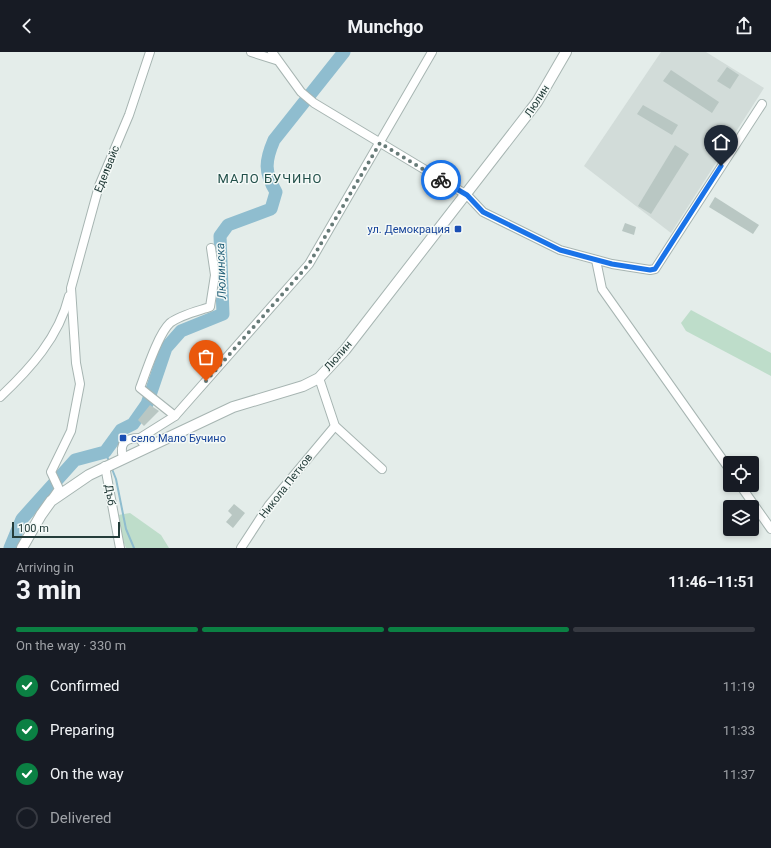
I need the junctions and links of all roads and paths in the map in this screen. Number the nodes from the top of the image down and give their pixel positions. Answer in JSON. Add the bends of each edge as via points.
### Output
{"nodes":[{"id":1,"x":150,"y":52,"type":"edge"},
{"id":2,"x":251,"y":52,"type":"edge"},
{"id":3,"x":432,"y":52,"type":"edge"},
{"id":4,"x":566,"y":52,"type":"edge"},
{"id":5,"x":274,"y":56,"type":"edge"},
{"id":6,"x":762,"y":104,"type":"dead end"},
{"id":7,"x":380,"y":143,"type":"junction"},
{"id":8,"x":467,"y":195,"type":"junction"},
{"id":9,"x":211,"y":248,"type":"dead end"},
{"id":10,"x":596,"y":260,"type":"junction"},
{"id":11,"x":71,"y":288,"type":"junction"},
{"id":12,"x":319,"y":378,"type":"junction"},
{"id":13,"x":0,"y":397,"type":"edge"},
{"id":14,"x":175,"y":416,"type":"junction"},
{"id":15,"x":335,"y":426,"type":"junction"},
{"id":16,"x":140,"y":438,"type":"junction"},
{"id":17,"x":146,"y":447,"type":"junction"},
{"id":18,"x":123,"y":458,"type":"junction"},
{"id":19,"x":723,"y":460,"type":"edge"},
{"id":20,"x":105,"y":466,"type":"junction"},
{"id":21,"x":382,"y":469,"type":"dead end"},
{"id":22,"x":745,"y":492,"type":"edge"},
{"id":23,"x":51,"y":501,"type":"junction"},
{"id":24,"x":771,"y":529,"type":"edge"},
{"id":25,"x":22,"y":548,"type":"edge"},
{"id":26,"x":120,"y":548,"type":"edge"},
{"id":27,"x":240,"y":548,"type":"edge"}],
"edges":[{"from":1,"to":11,"type":"street","name":"Еделвайс","via":[[129,115],[99,186]]},
{"from":2,"to":5,"type":"street"},
{"from":3,"to":7,"type":"street"},
{"from":4,"to":8,"type":"street","name":"Люлин","via":[[538,102]]},
{"from":5,"to":7,"type":"street","via":[[301,92],[314,103]]},
{"from":6,"to":10,"type":"street","via":[[655,269]]},
{"from":7,"to":8,"type":"street"},
{"from":7,"to":14,"type":"street","via":[[309,264]]},
{"from":8,"to":10,"type":"street","via":[[483,212],[521,232],[560,250]]},
{"from":8,"to":12,"type":"street","name":"Люлин","via":[[345,350]]},
{"from":9,"to":14,"type":"street","via":[[215,275],[210,307],[192,312],[170,324],[158,344],[140,388]]},
{"from":10,"to":19,"type":"street","via":[[602,290]]},
{"from":11,"to":13,"type":"street","name":"Еделвайс","via":[[66,307],[51,339],[21,378]]},
{"from":11,"to":23,"type":"street","name":"Еделвайс","via":[[80,384],[71,431],[51,472],[59,489]]},
{"from":12,"to":15,"type":"street"},
{"from":12,"to":17,"type":"street","name":"Люлин","via":[[303,386],[232,407]]},
{"from":14,"to":16,"type":"street"},
{"from":15,"to":21,"type":"street"},
{"from":15,"to":27,"type":"street","name":"Никола Петков","via":[[269,505]]},
{"from":16,"to":17,"type":"street"},
{"from":16,"to":18,"type":"street","via":[[123,443]]},
{"from":17,"to":18,"type":"street","name":"Люлин"},
{"from":18,"to":20,"type":"street","name":"Люлин"},
{"from":20,"to":23,"type":"street","name":"Люлин"},
{"from":20,"to":26,"type":"street","name":"Дъб"},
{"from":22,"to":24,"type":"street"},
{"from":23,"to":25,"type":"street","name":"Люлин"}]}
